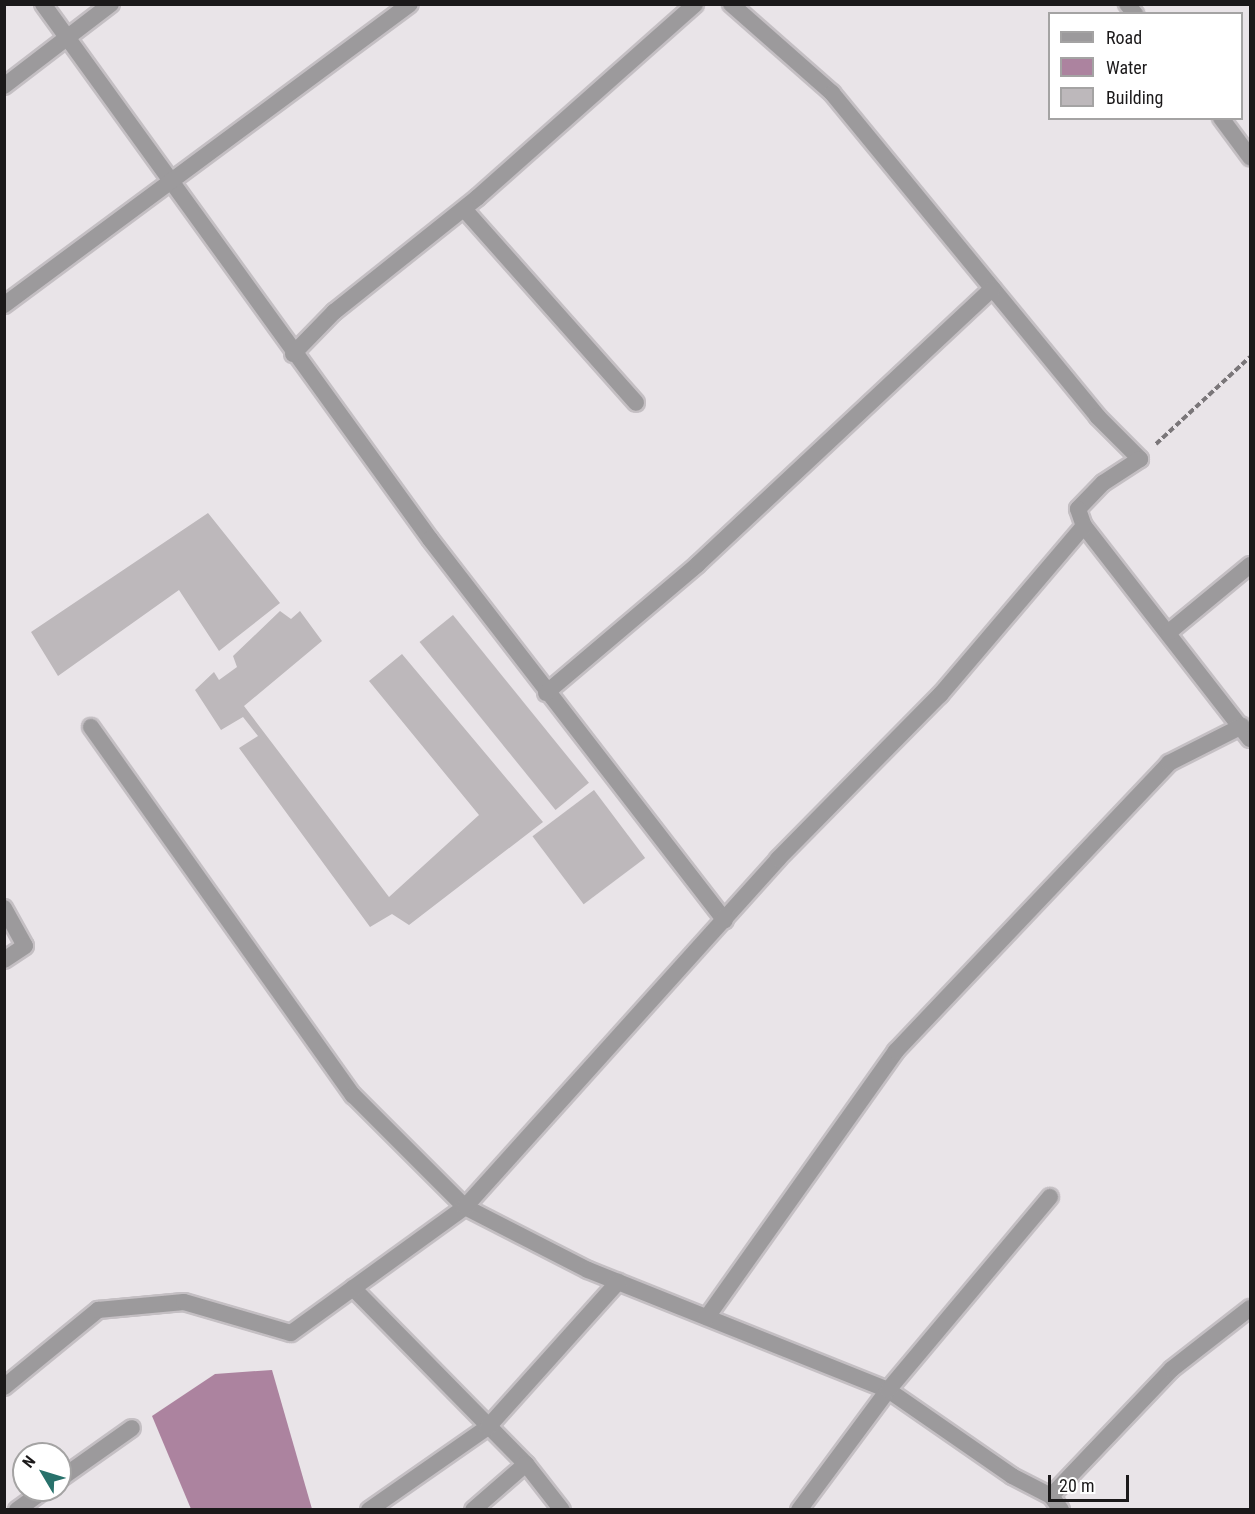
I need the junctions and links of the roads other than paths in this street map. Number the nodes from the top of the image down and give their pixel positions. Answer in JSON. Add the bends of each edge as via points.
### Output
{"nodes":[{"id":1,"x":43,"y":4,"type":"edge"},
{"id":2,"x":111,"y":4,"type":"edge"},
{"id":3,"x":410,"y":4,"type":"edge"},
{"id":4,"x":695,"y":4,"type":"edge"},
{"id":5,"x":731,"y":4,"type":"edge"},
{"id":6,"x":68,"y":42,"type":"junction"},
{"id":7,"x":4,"y":86,"type":"edge"},
{"id":8,"x":1223,"y":120,"type":"edge"},
{"id":9,"x":1251,"y":157,"type":"edge"},
{"id":10,"x":169,"y":182,"type":"junction"},
{"id":11,"x":464,"y":209,"type":"junction"},
{"id":12,"x":992,"y":289,"type":"junction"},
{"id":13,"x":4,"y":305,"type":"edge"},
{"id":14,"x":293,"y":354,"type":"junction"},
{"id":15,"x":636,"y":403,"type":"dead end"},
{"id":16,"x":1084,"y":526,"type":"junction"},
{"id":17,"x":1251,"y":565,"type":"edge"},
{"id":18,"x":1169,"y":632,"type":"junction"},
{"id":19,"x":546,"y":693,"type":"junction"},
{"id":20,"x":91,"y":727,"type":"dead end"},
{"id":21,"x":1247,"y":732,"type":"edge"},
{"id":22,"x":4,"y":909,"type":"edge"},
{"id":23,"x":724,"y":920,"type":"junction"},
{"id":24,"x":4,"y":960,"type":"edge"},
{"id":25,"x":1050,"y":1197,"type":"dead end"},
{"id":26,"x":465,"y":1207,"type":"junction"},
{"id":27,"x":618,"y":1282,"type":"junction"},
{"id":28,"x":353,"y":1288,"type":"junction"},
{"id":29,"x":1251,"y":1308,"type":"edge"},
{"id":30,"x":707,"y":1317,"type":"junction"},
{"id":31,"x":4,"y":1388,"type":"edge"},
{"id":32,"x":888,"y":1390,"type":"junction"},
{"id":33,"x":488,"y":1426,"type":"junction"},
{"id":34,"x":132,"y":1428,"type":"dead end"},
{"id":35,"x":526,"y":1464,"type":"junction"},
{"id":36,"x":72,"y":1470,"type":"edge"},
{"id":37,"x":1056,"y":1503,"type":"edge"},
{"id":38,"x":369,"y":1509,"type":"edge"},
{"id":39,"x":473,"y":1509,"type":"edge"},
{"id":40,"x":562,"y":1509,"type":"edge"},
{"id":41,"x":799,"y":1509,"type":"edge"}],
"edges":[{"from":1,"to":6,"type":"street"},
{"from":2,"to":6,"type":"street"},
{"from":3,"to":10,"type":"street"},
{"from":4,"to":11,"type":"street"},
{"from":5,"to":12,"type":"street","via":[[832,93]]},
{"from":6,"to":7,"type":"street"},
{"from":6,"to":10,"type":"street"},
{"from":8,"to":9,"type":"street"},
{"from":10,"to":13,"type":"street"},
{"from":10,"to":14,"type":"street"},
{"from":11,"to":14,"type":"street","via":[[334,312]]},
{"from":11,"to":15,"type":"street"},
{"from":12,"to":16,"type":"street","via":[[1140,459],[1103,483],[1078,509]]},
{"from":12,"to":19,"type":"street","via":[[698,564]]},
{"from":14,"to":19,"type":"street"},
{"from":16,"to":18,"type":"street"},
{"from":16,"to":23,"type":"street","via":[[940,695]]},
{"from":17,"to":18,"type":"street"},
{"from":18,"to":21,"type":"street"},
{"from":19,"to":23,"type":"street"},
{"from":20,"to":26,"type":"street","via":[[353,1095]]},
{"from":21,"to":30,"type":"street","via":[[1169,763],[896,1051]]},
{"from":22,"to":24,"type":"street","via":[[26,946]]},
{"from":23,"to":26,"type":"street"},
{"from":25,"to":32,"type":"street"},
{"from":26,"to":27,"type":"street"},
{"from":26,"to":28,"type":"street"},
{"from":27,"to":30,"type":"street"},
{"from":27,"to":33,"type":"street"},
{"from":28,"to":31,"type":"street","via":[[291,1333],[184,1302],[98,1310]]},
{"from":28,"to":33,"type":"street"},
{"from":29,"to":37,"type":"street","via":[[1172,1370]]},
{"from":30,"to":32,"type":"street"},
{"from":32,"to":37,"type":"street"},
{"from":32,"to":41,"type":"street"},
{"from":33,"to":35,"type":"street"},
{"from":33,"to":38,"type":"street"},
{"from":34,"to":36,"type":"street"},
{"from":35,"to":39,"type":"street"},
{"from":35,"to":40,"type":"street"}]}
